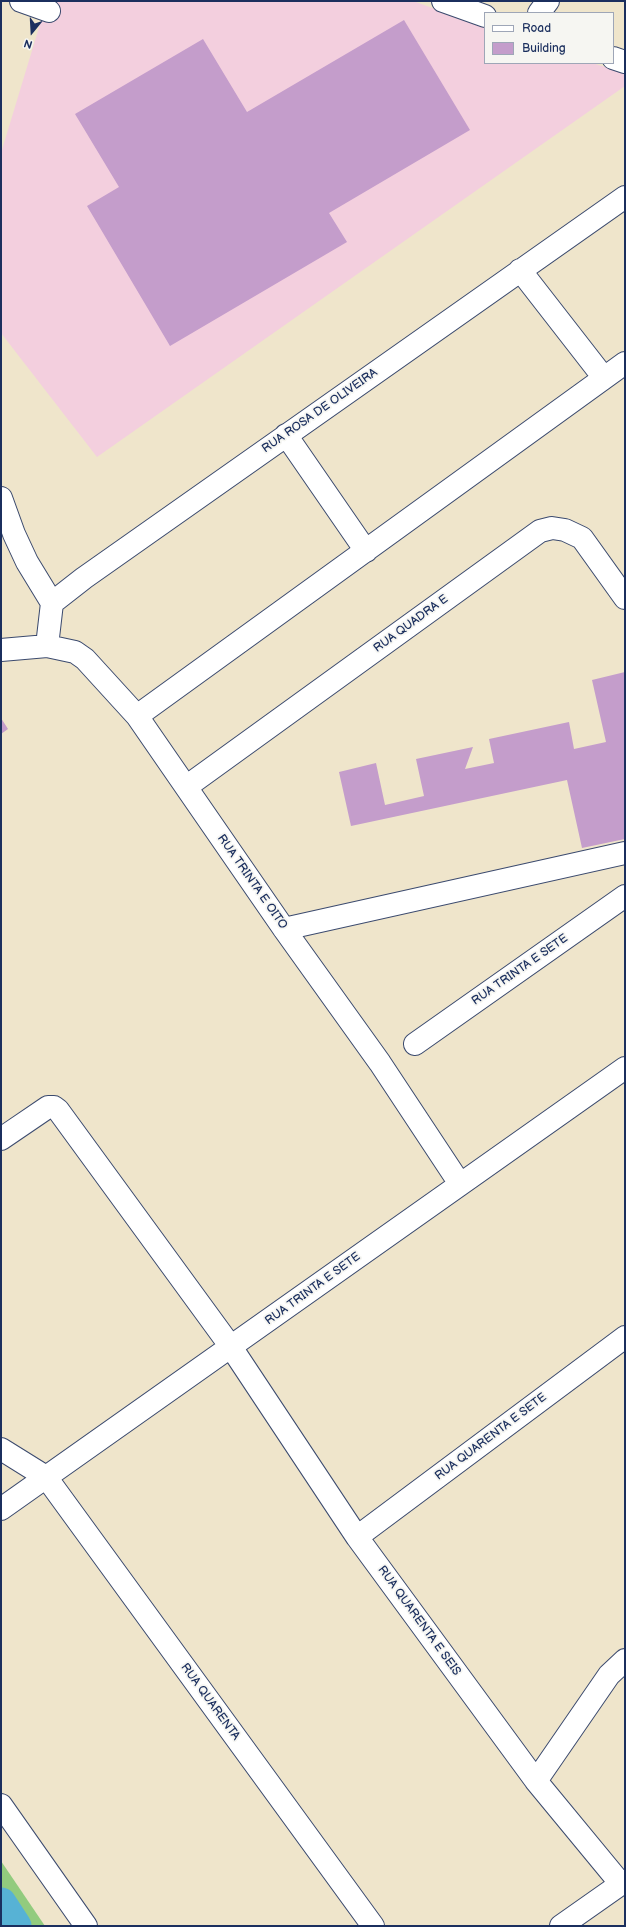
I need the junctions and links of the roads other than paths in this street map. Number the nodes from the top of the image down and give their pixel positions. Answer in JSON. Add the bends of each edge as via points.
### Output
{"nodes":[{"id":1,"x":21,"y":1,"type":"edge"},
{"id":2,"x":443,"y":1,"type":"edge"},
{"id":3,"x":548,"y":1,"type":"edge"},
{"id":4,"x":49,"y":11,"type":"dead end"},
{"id":5,"x":540,"y":12,"type":"edge"},
{"id":6,"x":484,"y":16,"type":"edge"},
{"id":7,"x":614,"y":58,"type":"edge"},
{"id":8,"x":625,"y":62,"type":"edge"},
{"id":9,"x":625,"y":197,"type":"edge"},
{"id":10,"x":520,"y":270,"type":"junction"},
{"id":11,"x":625,"y":363,"type":"edge"},
{"id":12,"x":604,"y":378,"type":"junction"},
{"id":13,"x":286,"y":435,"type":"junction"},
{"id":14,"x":1,"y":498,"type":"edge"},
{"id":15,"x":366,"y":551,"type":"junction"},
{"id":16,"x":625,"y":598,"type":"edge"},
{"id":17,"x":52,"y":603,"type":"junction"},
{"id":18,"x":47,"y":646,"type":"junction"},
{"id":19,"x":1,"y":650,"type":"edge"},
{"id":20,"x":137,"y":716,"type":"junction"},
{"id":21,"x":186,"y":787,"type":"junction"},
{"id":22,"x":625,"y":853,"type":"edge"},
{"id":23,"x":625,"y":896,"type":"edge"},
{"id":24,"x":284,"y":929,"type":"junction"},
{"id":25,"x":415,"y":1044,"type":"dead end"},
{"id":26,"x":625,"y":1068,"type":"edge"},
{"id":27,"x":1,"y":1139,"type":"edge"},
{"id":28,"x":460,"y":1184,"type":"junction"},
{"id":29,"x":625,"y":1337,"type":"edge"},
{"id":30,"x":231,"y":1347,"type":"junction"},
{"id":31,"x":1,"y":1450,"type":"edge"},
{"id":32,"x":46,"y":1477,"type":"junction"},
{"id":33,"x":1,"y":1509,"type":"edge"},
{"id":34,"x":357,"y":1537,"type":"junction"},
{"id":35,"x":625,"y":1660,"type":"edge"},
{"id":36,"x":536,"y":1781,"type":"junction"},
{"id":37,"x":1,"y":1805,"type":"edge"},
{"id":38,"x":623,"y":1882,"type":"edge"},
{"id":39,"x":86,"y":1926,"type":"edge"},
{"id":40,"x":373,"y":1926,"type":"edge"},
{"id":41,"x":561,"y":1926,"type":"edge"}],
"edges":[{"from":1,"to":4,"type":"street"},
{"from":2,"to":6,"type":"street"},
{"from":3,"to":5,"type":"street"},
{"from":7,"to":8,"type":"street"},
{"from":9,"to":10,"type":"street","name":"RUA ROSA DE OLIVEIRA"},
{"from":10,"to":12,"type":"street"},
{"from":10,"to":13,"type":"street","name":"RUA ROSA DE OLIVEIRA"},
{"from":11,"to":12,"type":"street"},
{"from":12,"to":15,"type":"street"},
{"from":13,"to":15,"type":"street"},
{"from":13,"to":17,"type":"street","name":"RUA ROSA DE OLIVEIRA"},
{"from":14,"to":17,"type":"street","via":[[27,562]]},
{"from":15,"to":20,"type":"street"},
{"from":16,"to":21,"type":"street","name":"RUA QUADRA E","via":[[582,538],[565,530],[552,528],[540,531]]},
{"from":17,"to":18,"type":"street"},
{"from":18,"to":19,"type":"street","name":"RUA TRINTA E OITO"},
{"from":18,"to":20,"type":"street","name":"RUA TRINTA E OITO","via":[[75,652],[85,659]]},
{"from":20,"to":21,"type":"street","name":"RUA TRINTA E OITO"},
{"from":21,"to":24,"type":"street","name":"RUA TRINTA E OITO"},
{"from":22,"to":24,"type":"street"},
{"from":23,"to":25,"type":"street","name":"RUA TRINTA E SETE"},
{"from":24,"to":28,"type":"street","name":"RUA TRINTA E OITO","via":[[380,1064]]},
{"from":26,"to":28,"type":"street","name":"RUA TRINTA E SETE"},
{"from":27,"to":30,"type":"street","name":"RUA QUARENTA E SEIS","via":[[48,1107],[58,1110]]},
{"from":28,"to":30,"type":"street","name":"RUA TRINTA E SETE"},
{"from":29,"to":34,"type":"street","name":"RUA QUARENTA E SETE"},
{"from":30,"to":32,"type":"street","name":"RUA TRINTA E SETE"},
{"from":30,"to":34,"type":"street","name":"RUA QUARENTA E SEIS"},
{"from":31,"to":32,"type":"street"},
{"from":32,"to":33,"type":"street","name":"RUA TRINTA E SETE"},
{"from":32,"to":40,"type":"street","name":"RUA QUARENTA"},
{"from":34,"to":36,"type":"street","name":"RUA QUARENTA E SEIS"},
{"from":35,"to":36,"type":"street","via":[[609,1675]]},
{"from":36,"to":38,"type":"street","name":"RUA QUARENTA E SEIS"},
{"from":37,"to":39,"type":"street"},
{"from":38,"to":41,"type":"street"}]}
